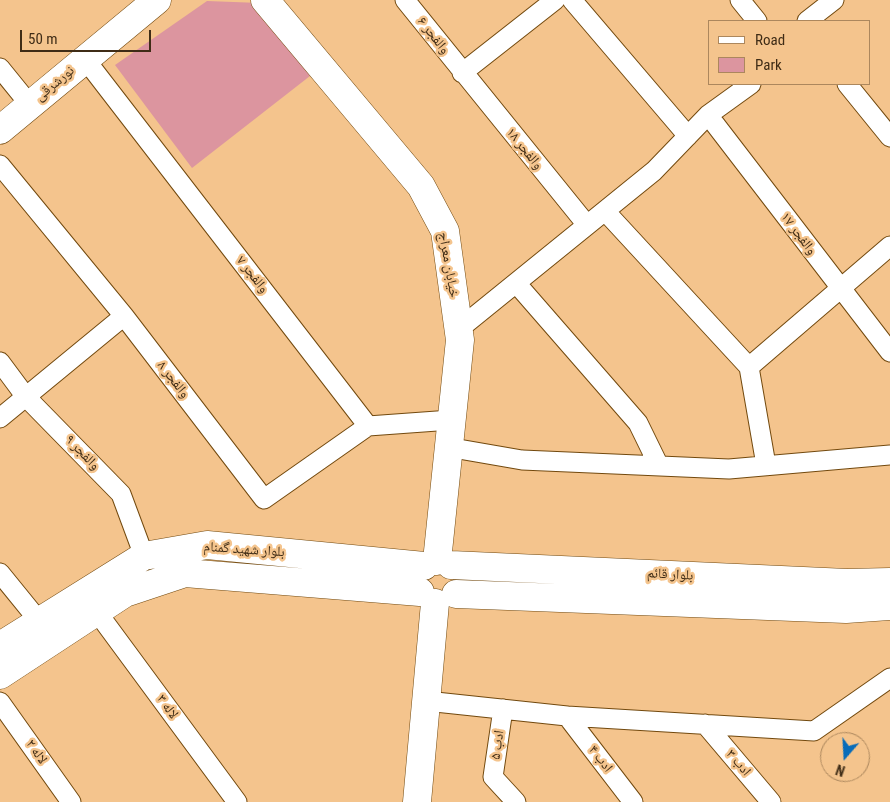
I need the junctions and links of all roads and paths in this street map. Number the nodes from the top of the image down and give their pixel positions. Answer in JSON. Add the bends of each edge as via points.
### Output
{"nodes":[{"id":1,"x":155,"y":0,"type":"edge"},
{"id":2,"x":265,"y":0,"type":"edge"},
{"id":3,"x":405,"y":0,"type":"edge"},
{"id":4,"x":555,"y":0,"type":"edge"},
{"id":5,"x":572,"y":0,"type":"edge"},
{"id":6,"x":740,"y":0,"type":"edge"},
{"id":7,"x":834,"y":0,"type":"edge"},
{"id":8,"x":756,"y":20,"type":"edge"},
{"id":9,"x":808,"y":20,"type":"edge"},
{"id":10,"x":85,"y":59,"type":"junction"},
{"id":11,"x":0,"y":68,"type":"edge"},
{"id":12,"x":462,"y":73,"type":"junction"},
{"id":13,"x":751,"y":85,"type":"edge"},
{"id":14,"x":847,"y":85,"type":"edge"},
{"id":15,"x":30,"y":105,"type":"junction"},
{"id":16,"x":708,"y":115,"type":"junction"},
{"id":17,"x":0,"y":130,"type":"edge"},
{"id":18,"x":688,"y":136,"type":"junction"},
{"id":19,"x":890,"y":138,"type":"edge"},
{"id":20,"x":0,"y":165,"type":"edge"},
{"id":21,"x":605,"y":210,"type":"junction"},
{"id":22,"x":587,"y":225,"type":"junction"},
{"id":23,"x":890,"y":246,"type":"edge"},
{"id":24,"x":516,"y":283,"type":"junction"},
{"id":25,"x":840,"y":289,"type":"junction"},
{"id":26,"x":124,"y":316,"type":"junction"},
{"id":27,"x":459,"y":329,"type":"junction"},
{"id":28,"x":890,"y":352,"type":"edge"},
{"id":29,"x":0,"y":362,"type":"edge"},
{"id":30,"x":749,"y":367,"type":"junction"},
{"id":31,"x":26,"y":397,"type":"junction"},
{"id":32,"x":0,"y":418,"type":"edge"},
{"id":33,"x":451,"y":420,"type":"junction"},
{"id":34,"x":368,"y":426,"type":"junction"},
{"id":35,"x":447,"y":447,"type":"junction"},
{"id":36,"x":890,"y":455,"type":"edge"},
{"id":37,"x":766,"y":465,"type":"junction"},
{"id":38,"x":658,"y":466,"type":"junction"},
{"id":39,"x":144,"y":556,"type":"junction"},
{"id":40,"x":0,"y":573,"type":"edge"},
{"id":41,"x":437,"y":580,"type":"junction"},
{"id":42,"x":890,"y":582,"type":"edge"},
{"id":43,"x":890,"y":606,"type":"edge"},
{"id":44,"x":97,"y":612,"type":"junction"},
{"id":45,"x":39,"y":621,"type":"junction"},
{"id":46,"x":0,"y":646,"type":"edge"},
{"id":47,"x":0,"y":675,"type":"edge"},
{"id":48,"x":890,"y":678,"type":"edge"},
{"id":49,"x":426,"y":700,"type":"junction"},
{"id":50,"x":0,"y":702,"type":"edge"},
{"id":51,"x":503,"y":709,"type":"junction"},
{"id":52,"x":567,"y":716,"type":"junction"},
{"id":53,"x":705,"y":724,"type":"junction"},
{"id":54,"x":71,"y":802,"type":"edge"},
{"id":55,"x":237,"y":802,"type":"edge"},
{"id":56,"x":417,"y":802,"type":"edge"},
{"id":57,"x":516,"y":802,"type":"edge"},
{"id":58,"x":633,"y":802,"type":"edge"},
{"id":59,"x":771,"y":802,"type":"edge"}],
"edges":[{"from":1,"to":10,"type":"main road","name":"نورشرقی"},
{"from":2,"to":27,"type":"main road","name":"خیابان معراج","via":[[421,186],[444,232]]},
{"from":3,"to":12,"type":"street","name":"والفجر ۶"},
{"from":4,"to":12,"type":"street"},
{"from":5,"to":18,"type":"street"},
{"from":6,"to":8,"type":"street"},
{"from":7,"to":9,"type":"street"},
{"from":10,"to":15,"type":"main road","name":"نورشرقی"},
{"from":10,"to":34,"type":"street","name":"والفجر ۷"},
{"from":11,"to":15,"type":"street"},
{"from":12,"to":22,"type":"street","name":"والفجر ۱۸"},
{"from":13,"to":16,"type":"street"},
{"from":14,"to":19,"type":"street"},
{"from":15,"to":17,"type":"main road","name":"نورشرقی"},
{"from":16,"to":18,"type":"street"},
{"from":16,"to":25,"type":"street","name":"والفجر ۱۷"},
{"from":18,"to":21,"type":"street","via":[[654,171]]},
{"from":20,"to":26,"type":"street","name":"والفجر ۸"},
{"from":21,"to":22,"type":"street"},
{"from":21,"to":30,"type":"street"},
{"from":22,"to":24,"type":"street"},
{"from":23,"to":25,"type":"street"},
{"from":24,"to":27,"type":"street"},
{"from":24,"to":38,"type":"street","via":[[638,422]]},
{"from":25,"to":28,"type":"street","name":"والفجر ۱۷"},
{"from":25,"to":30,"type":"street"},
{"from":26,"to":31,"type":"street"},
{"from":26,"to":34,"type":"street","name":"والفجر ۸","via":[[264,499]]},
{"from":27,"to":33,"type":"main road","name":"خیابان معراج"},
{"from":29,"to":31,"type":"street","name":"والفجر ۹"},
{"from":30,"to":37,"type":"street"},
{"from":31,"to":32,"type":"street"},
{"from":31,"to":39,"type":"street","name":"والفجر ۹","via":[[121,494]]},
{"from":33,"to":34,"type":"street"},
{"from":33,"to":35,"type":"main road","name":"خیابان معراج"},
{"from":35,"to":38,"type":"street","via":[[522,460]]},
{"from":35,"to":41,"type":"main road","name":"خیابان معراج"},
{"from":36,"to":37,"type":"street"},
{"from":37,"to":38,"type":"street","via":[[729,469]]},
{"from":39,"to":41,"type":"main road","name":"بلوار شهید گمنام","via":[[207,545]]},
{"from":39,"to":45,"type":"main road","name":"بلوار شهید گمنام"},
{"from":40,"to":45,"type":"street"},
{"from":41,"to":42,"type":"main road","name":"بلوار قائم"},
{"from":41,"to":43,"type":"main road","name":"بلوار قائم","via":[[846,609]]},
{"from":41,"to":44,"type":"main road","name":"بلوار شهید گمنام","via":[[185,573],[125,593]]},
{"from":41,"to":49,"type":"main road","name":"خیابان معراج"},
{"from":44,"to":47,"type":"main road","name":"بلوار شهید گمنام"},
{"from":44,"to":55,"type":"street","name":"لاله ۳"},
{"from":45,"to":46,"type":"main road","name":"بلوار شهید گمنام"},
{"from":48,"to":53,"type":"street","via":[[814,730]]},
{"from":49,"to":51,"type":"street"},
{"from":49,"to":56,"type":"main road","name":"خیابان معراج"},
{"from":50,"to":54,"type":"street","name":"لاله ۲"},
{"from":51,"to":52,"type":"street"},
{"from":51,"to":57,"type":"street","name":"ادب ۵","via":[[493,777]]},
{"from":52,"to":53,"type":"street"},
{"from":52,"to":58,"type":"street","name":"ادب ۴"},
{"from":53,"to":59,"type":"street","name":"ادب ۳"}]}
